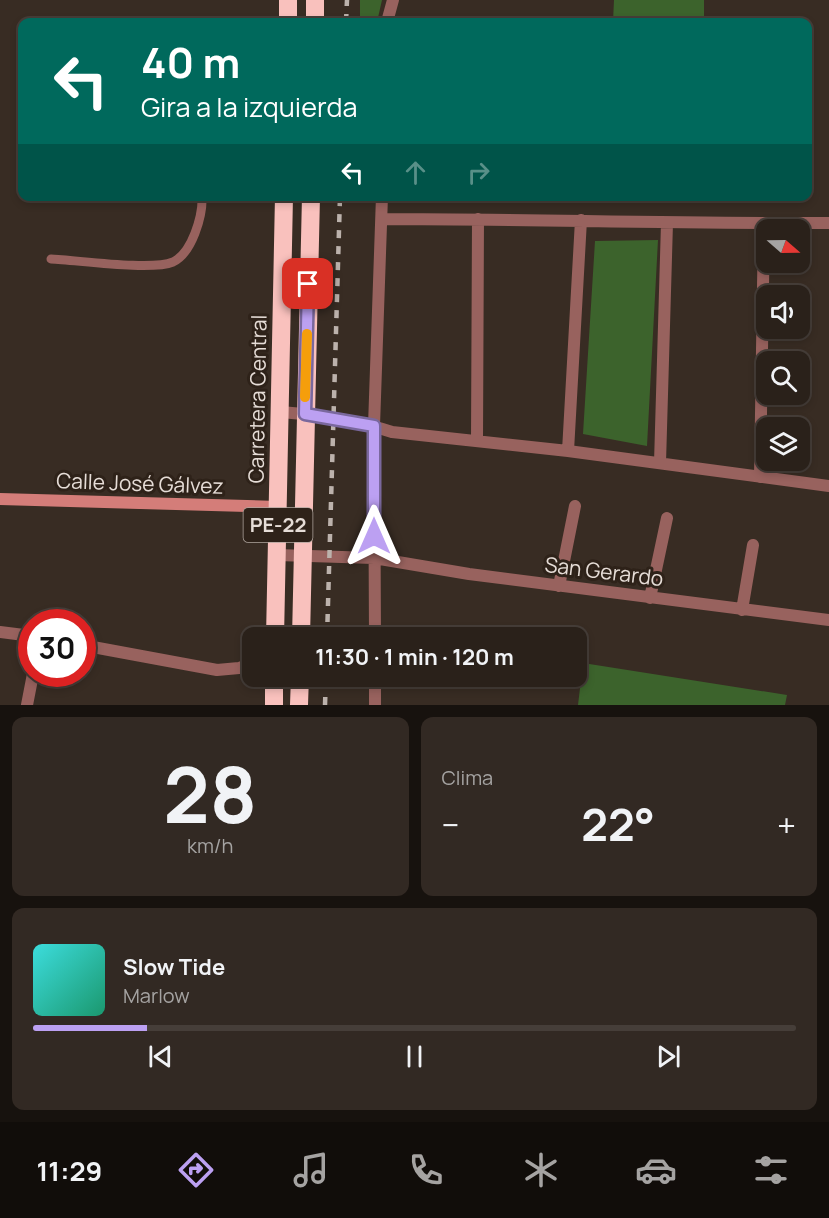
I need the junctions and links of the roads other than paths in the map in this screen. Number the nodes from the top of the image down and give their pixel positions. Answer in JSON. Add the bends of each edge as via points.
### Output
{"nodes":[{"id":1,"x":288,"y":0,"type":"edge"},
{"id":2,"x":315,"y":0,"type":"edge"},
{"id":3,"x":393,"y":0,"type":"edge"},
{"id":4,"x":288,"y":18,"type":"edge"},
{"id":5,"x":315,"y":18,"type":"edge"},
{"id":6,"x":388,"y":18,"type":"edge"},
{"id":7,"x":202,"y":201,"type":"edge"},
{"id":8,"x":284,"y":201,"type":"edge"},
{"id":9,"x":311,"y":201,"type":"edge"},
{"id":10,"x":382,"y":201,"type":"edge"},
{"id":11,"x":382,"y":219,"type":"junction"},
{"id":12,"x":478,"y":219,"type":"junction"},
{"id":13,"x":581,"y":220,"type":"junction"},
{"id":14,"x":756,"y":223,"type":"edge"},
{"id":15,"x":810,"y":223,"type":"edge"},
{"id":16,"x":829,"y":223,"type":"edge"},
{"id":17,"x":667,"y":224,"type":"junction"},
{"id":18,"x":51,"y":258,"type":"dead end"},
{"id":19,"x":763,"y":273,"type":"edge"},
{"id":20,"x":281,"y":412,"type":"junction"},
{"id":21,"x":305,"y":414,"type":"junction"},
{"id":22,"x":374,"y":426,"type":"junction"},
{"id":23,"x":477,"y":440,"type":"junction"},
{"id":24,"x":568,"y":451,"type":"junction"},
{"id":25,"x":660,"y":463,"type":"junction"},
{"id":26,"x":760,"y":477,"type":"junction"},
{"id":27,"x":829,"y":486,"type":"edge"},
{"id":28,"x":0,"y":499,"type":"edge"},
{"id":29,"x":575,"y":506,"type":"dead end"},
{"id":30,"x":278,"y":507,"type":"junction"},
{"id":31,"x":667,"y":518,"type":"dead end"},
{"id":32,"x":753,"y":545,"type":"dead end"},
{"id":33,"x":277,"y":555,"type":"junction"},
{"id":34,"x":302,"y":557,"type":"junction"},
{"id":35,"x":374,"y":558,"type":"junction"},
{"id":36,"x":559,"y":586,"type":"junction"},
{"id":37,"x":650,"y":598,"type":"junction"},
{"id":38,"x":742,"y":610,"type":"junction"},
{"id":39,"x":829,"y":620,"type":"edge"},
{"id":40,"x":275,"y":627,"type":"edge"},
{"id":41,"x":301,"y":627,"type":"edge"},
{"id":42,"x":375,"y":627,"type":"edge"},
{"id":43,"x":0,"y":632,"type":"edge"},
{"id":44,"x":18,"y":634,"type":"edge"},
{"id":45,"x":96,"y":648,"type":"edge"},
{"id":46,"x":242,"y":667,"type":"edge"},
{"id":47,"x":30,"y":687,"type":"edge"},
{"id":48,"x":274,"y":687,"type":"edge"},
{"id":49,"x":300,"y":687,"type":"edge"},
{"id":50,"x":375,"y":687,"type":"edge"},
{"id":51,"x":27,"y":705,"type":"edge"},
{"id":52,"x":274,"y":705,"type":"edge"},
{"id":53,"x":299,"y":705,"type":"edge"},
{"id":54,"x":375,"y":705,"type":"edge"}],
"edges":[{"from":1,"to":4,"type":"highway"},
{"from":2,"to":5,"type":"highway"},
{"from":3,"to":6,"type":"street"},
{"from":7,"to":18,"type":"lane","via":[[194,239],[174,261],[156,266]]},
{"from":8,"to":20,"type":"highway","name":"Carretera Central","number":"PE-22"},
{"from":9,"to":21,"type":"highway","number":"PE-22"},
{"from":10,"to":11,"type":"street"},
{"from":11,"to":12,"type":"street"},
{"from":11,"to":22,"type":"street"},
{"from":12,"to":13,"type":"street"},
{"from":12,"to":23,"type":"street"},
{"from":13,"to":17,"type":"street"},
{"from":13,"to":24,"type":"street"},
{"from":14,"to":17,"type":"street"},
{"from":15,"to":16,"type":"street"},
{"from":17,"to":25,"type":"street"},
{"from":19,"to":26,"type":"street"},
{"from":20,"to":21,"type":"street"},
{"from":20,"to":30,"type":"highway","name":"Carretera Central","number":"PE-22"},
{"from":21,"to":22,"type":"street"},
{"from":21,"to":34,"type":"highway","number":"PE-22"},
{"from":22,"to":23,"type":"street","via":[[392,432]]},
{"from":22,"to":35,"type":"street"},
{"from":23,"to":24,"type":"street"},
{"from":24,"to":25,"type":"street"},
{"from":25,"to":26,"type":"street"},
{"from":26,"to":27,"type":"street"},
{"from":28,"to":30,"type":"street","name":"Calle José Gálvez"},
{"from":29,"to":36,"type":"street"},
{"from":30,"to":33,"type":"highway","name":"Carretera Central","number":"PE-22"},
{"from":31,"to":37,"type":"street"},
{"from":32,"to":38,"type":"street"},
{"from":33,"to":34,"type":"street","name":"San Gerardo"},
{"from":33,"to":40,"type":"highway","name":"Carretera Central","number":"PE-22"},
{"from":34,"to":35,"type":"street","name":"San Gerardo"},
{"from":34,"to":41,"type":"highway","number":"PE-22"},
{"from":35,"to":36,"type":"street","name":"San Gerardo"},
{"from":35,"to":42,"type":"street"},
{"from":36,"to":37,"type":"street","name":"San Gerardo"},
{"from":37,"to":38,"type":"street","name":"San Gerardo"},
{"from":38,"to":39,"type":"street","name":"San Gerardo"},
{"from":43,"to":44,"type":"street"},
{"from":45,"to":46,"type":"street","via":[[217,670]]},
{"from":47,"to":51,"type":"street"},
{"from":48,"to":52,"type":"highway"},
{"from":49,"to":53,"type":"highway"},
{"from":50,"to":54,"type":"street"}]}
